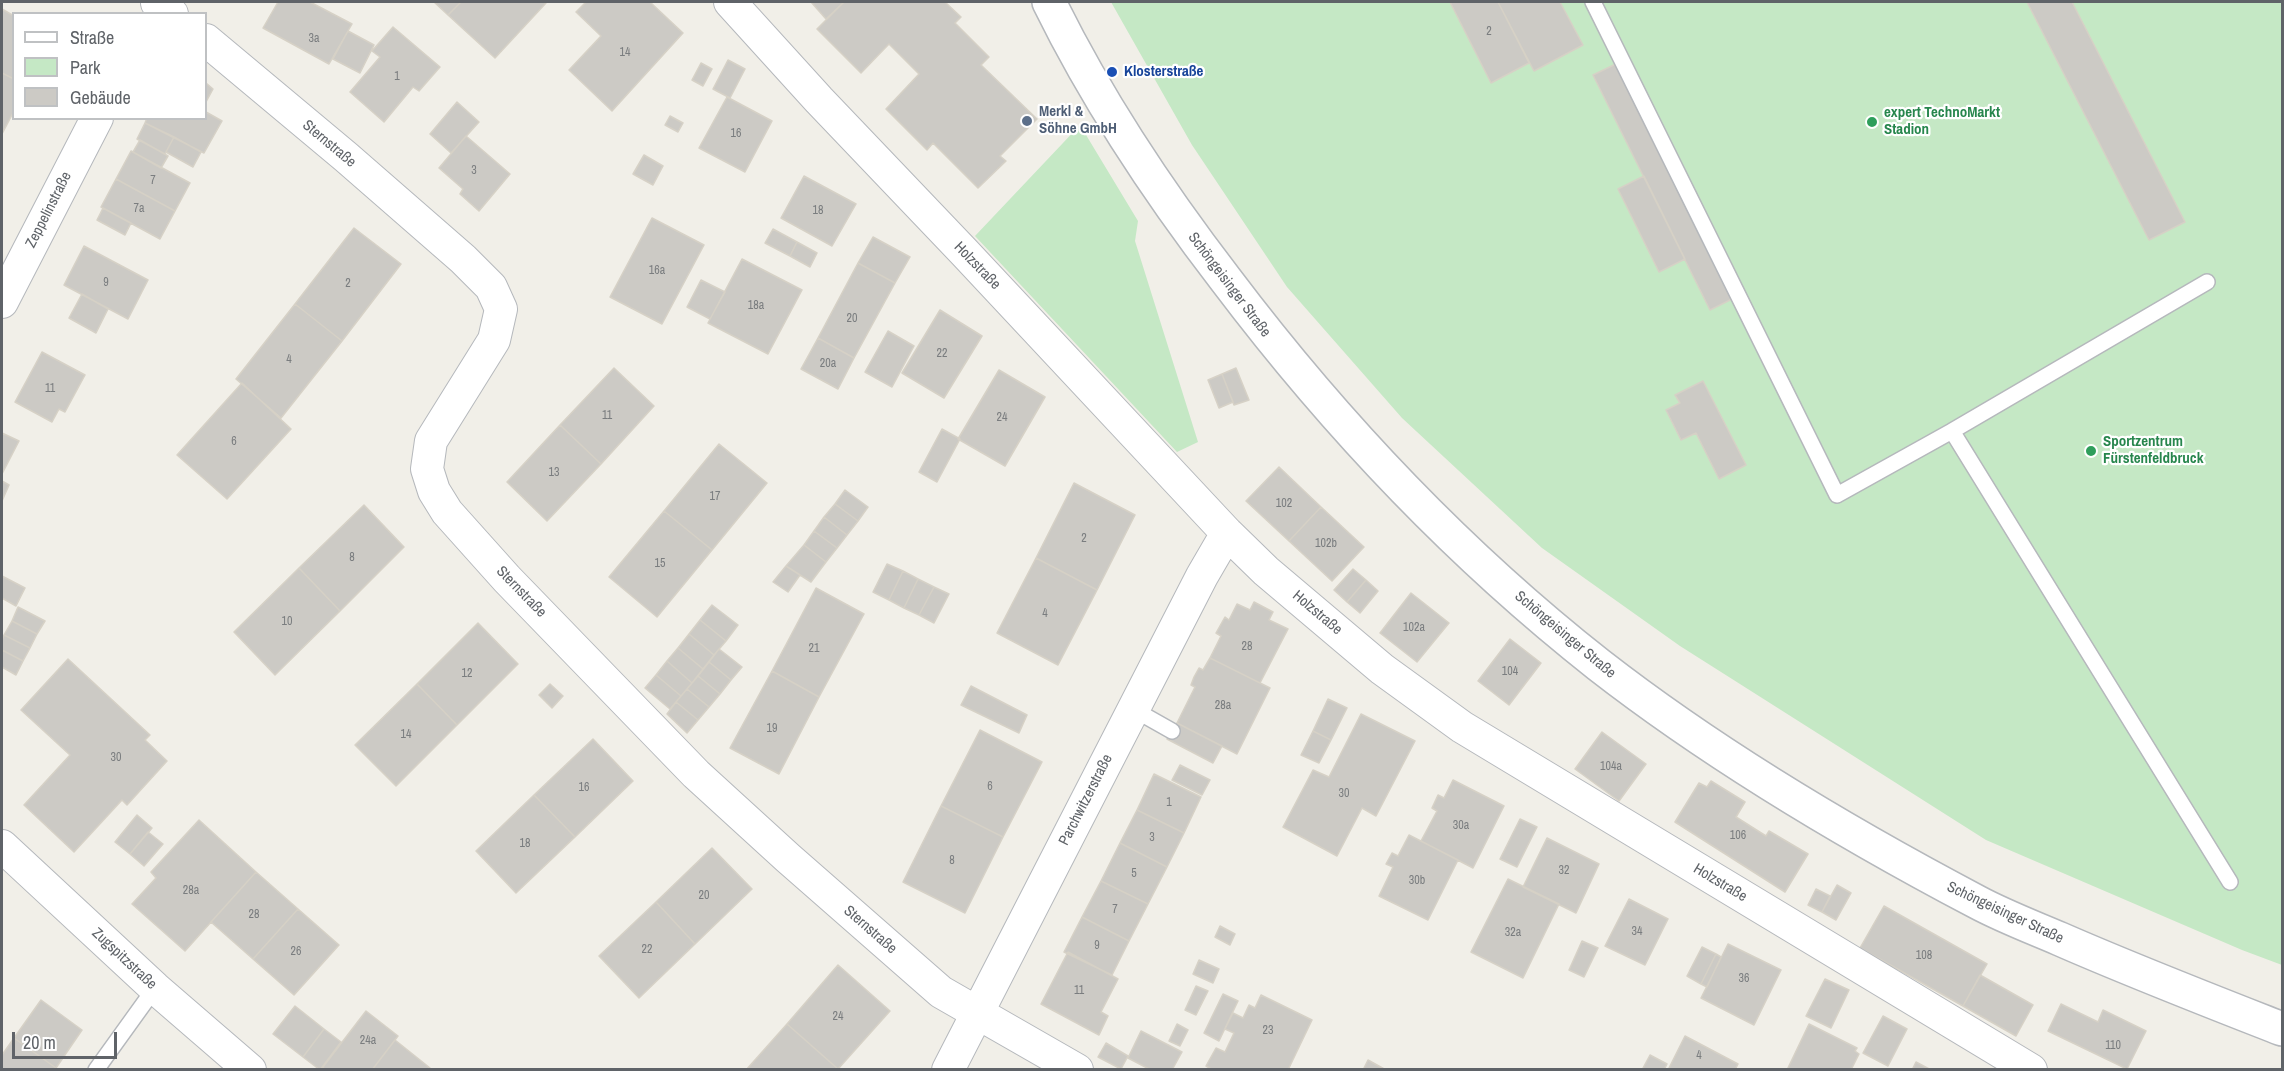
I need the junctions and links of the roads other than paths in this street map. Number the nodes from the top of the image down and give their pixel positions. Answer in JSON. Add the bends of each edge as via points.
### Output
{"nodes":[{"id":1,"x":730,"y":2,"type":"edge"},
{"id":2,"x":1049,"y":2,"type":"edge"},
{"id":3,"x":1593,"y":2,"type":"edge"},
{"id":4,"x":207,"y":41,"type":"edge"},
{"id":5,"x":96,"y":120,"type":"edge"},
{"id":6,"x":2207,"y":282,"type":"dead end"},
{"id":7,"x":2,"y":302,"type":"edge"},
{"id":8,"x":1952,"y":431,"type":"junction"},
{"id":9,"x":1227,"y":533,"type":"junction"},
{"id":10,"x":1133,"y":709,"type":"junction"},
{"id":11,"x":1172,"y":731,"type":"dead end"},
{"id":12,"x":2,"y":846,"type":"edge"},
{"id":13,"x":2230,"y":882,"type":"dead end"},
{"id":14,"x":155,"y":988,"type":"junction"},
{"id":15,"x":977,"y":1014,"type":"junction"},
{"id":16,"x":2283,"y":1029,"type":"edge"},
{"id":17,"x":96,"y":1070,"type":"edge"},
{"id":18,"x":250,"y":1070,"type":"edge"},
{"id":19,"x":948,"y":1070,"type":"edge"},
{"id":20,"x":1077,"y":1070,"type":"edge"},
{"id":21,"x":2031,"y":1070,"type":"edge"}],
"edges":[{"from":1,"to":9,"type":"street","name":"Holzstraße","via":[[826,109]]},
{"from":2,"to":16,"type":"street","name":"Schöngeisinger Straße","via":[[1071,46],[1150,174],[1263,330],[1354,438],[1419,506],[1575,645],[1701,738],[1871,844],[1981,905]]},
{"from":3,"to":8,"type":"lane","via":[[1837,495]]},
{"from":4,"to":15,"type":"street","name":"Sternstraße","via":[[491,287],[501,309],[494,340],[431,441],[427,469],[447,512],[696,774],[942,992]]},
{"from":5,"to":7,"type":"street","name":"Zeppelinstraße"},
{"from":6,"to":8,"type":"lane"},
{"from":8,"to":13,"type":"lane"},
{"from":9,"to":10,"type":"street","name":"Parchwitzerstraße"},
{"from":9,"to":21,"type":"street","name":"Holzstraße","via":[[1382,669],[1462,727]]},
{"from":10,"to":11,"type":"lane"},
{"from":10,"to":15,"type":"street","name":"Parchwitzerstraße"},
{"from":12,"to":14,"type":"street","name":"Zugspitzstraße"},
{"from":14,"to":17,"type":"lane"},
{"from":14,"to":18,"type":"street","name":"Zugspitzstraße"},
{"from":15,"to":19,"type":"street","name":"Parchwitzerstraße"},
{"from":15,"to":20,"type":"street","name":"Sternstraße"}]}
